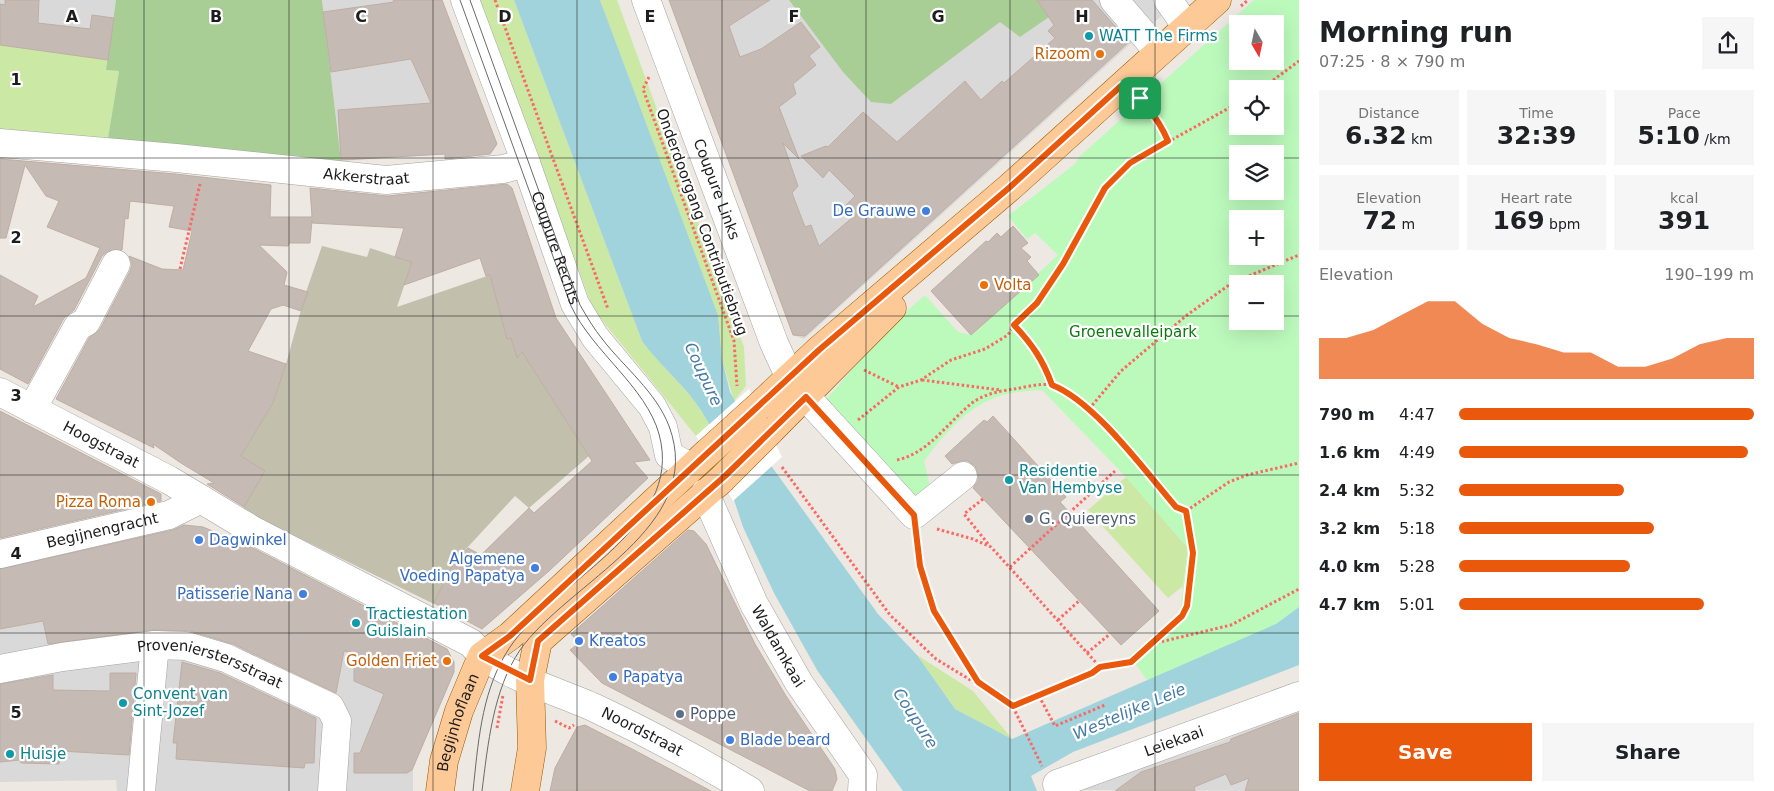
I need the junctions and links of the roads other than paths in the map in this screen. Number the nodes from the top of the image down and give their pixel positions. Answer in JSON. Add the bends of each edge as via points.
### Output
{"nodes":[{"id":1,"x":465,"y":0,"type":"edge"},
{"id":2,"x":646,"y":0,"type":"edge"},
{"id":3,"x":1114,"y":0,"type":"edge"},
{"id":4,"x":1168,"y":0,"type":"edge"},
{"id":5,"x":1217,"y":0,"type":"edge"},
{"id":6,"x":1187,"y":28,"type":"junction"},
{"id":7,"x":1159,"y":52,"type":"junction"},
{"id":8,"x":0,"y":142,"type":"edge"},
{"id":9,"x":526,"y":163,"type":"junction"},
{"id":10,"x":116,"y":264,"type":"dead end"},
{"id":11,"x":798,"y":387,"type":"junction"},
{"id":12,"x":0,"y":392,"type":"edge"},
{"id":13,"x":32,"y":410,"type":"junction"},
{"id":14,"x":698,"y":460,"type":"junction"},
{"id":15,"x":963,"y":476,"type":"dead end"},
{"id":16,"x":713,"y":486,"type":"junction"},
{"id":17,"x":201,"y":500,"type":"junction"},
{"id":18,"x":0,"y":554,"type":"edge"},
{"id":19,"x":155,"y":645,"type":"junction"},
{"id":20,"x":482,"y":656,"type":"junction"},
{"id":21,"x":0,"y":670,"type":"edge"},
{"id":22,"x":530,"y":680,"type":"junction"},
{"id":23,"x":1299,"y":696,"type":"edge"},
{"id":24,"x":142,"y":791,"type":"edge"},
{"id":25,"x":332,"y":791,"type":"edge"},
{"id":26,"x":440,"y":791,"type":"edge"},
{"id":27,"x":524,"y":791,"type":"edge"},
{"id":28,"x":750,"y":791,"type":"edge"},
{"id":29,"x":862,"y":791,"type":"edge"},
{"id":30,"x":1060,"y":791,"type":"edge"}],
"edges":[{"from":1,"to":9,"type":"street","name":"Coupure Rechts"},
{"from":2,"to":11,"type":"street","name":"Coupure Links","via":[[774,344]]},
{"from":3,"to":7,"type":"street"},
{"from":4,"to":6,"type":"street"},
{"from":5,"to":6,"type":"main road"},
{"from":6,"to":7,"type":"main road"},
{"from":7,"to":11,"type":"main road","via":[[1010,187],[819,350]]},
{"from":8,"to":9,"type":"street","name":"Akkerstraat","via":[[386,180],[503,169]]},
{"from":9,"to":14,"type":"street","name":"Coupure Rechts","via":[[582,318],[652,406],[663,427],[669,455]]},
{"from":10,"to":13,"type":"street","via":[[86,322],[78,326]]},
{"from":11,"to":14,"type":"main road","bridge":true,"via":[[758,407]]},
{"from":11,"to":15,"type":"street","name":"Coupure Links","via":[[914,515]]},
{"from":11,"to":16,"type":"main road","bridge":true,"via":[[769,432]]},
{"from":12,"to":13,"type":"street","name":"Hoogstraat"},
{"from":13,"to":17,"type":"street","name":"Hoogstraat","via":[[169,480]]},
{"from":14,"to":20,"type":"main road","via":[[510,636]]},
{"from":16,"to":22,"type":"main road","via":[[538,641]]},
{"from":16,"to":29,"type":"street","name":"Waldamkaai","via":[[763,620],[799,683],[863,775]]},
{"from":17,"to":18,"type":"street","name":"Begijnengracht","via":[[169,515]]},
{"from":17,"to":20,"type":"street","name":"Hoogstraat","via":[[254,531],[471,643]]},
{"from":19,"to":21,"type":"street","name":"Provenierstersstraat","via":[[62,657]]},
{"from":19,"to":24,"type":"street"},
{"from":19,"to":25,"type":"street","name":"Provenierstersstraat","via":[[186,646],[226,658],[330,707],[337,720]]},
{"from":20,"to":22,"type":"street","name":"Noordstraat"},
{"from":20,"to":26,"type":"main road","name":"Begijnhoflaan","via":[[458,711],[444,761]]},
{"from":22,"to":27,"type":"main road","via":[[532,748]]},
{"from":22,"to":28,"type":"street","name":"Noordstraat","via":[[595,708],[711,767]]},
{"from":23,"to":30,"type":"street","name":"Leiekaai","via":[[1057,784]]}]}
